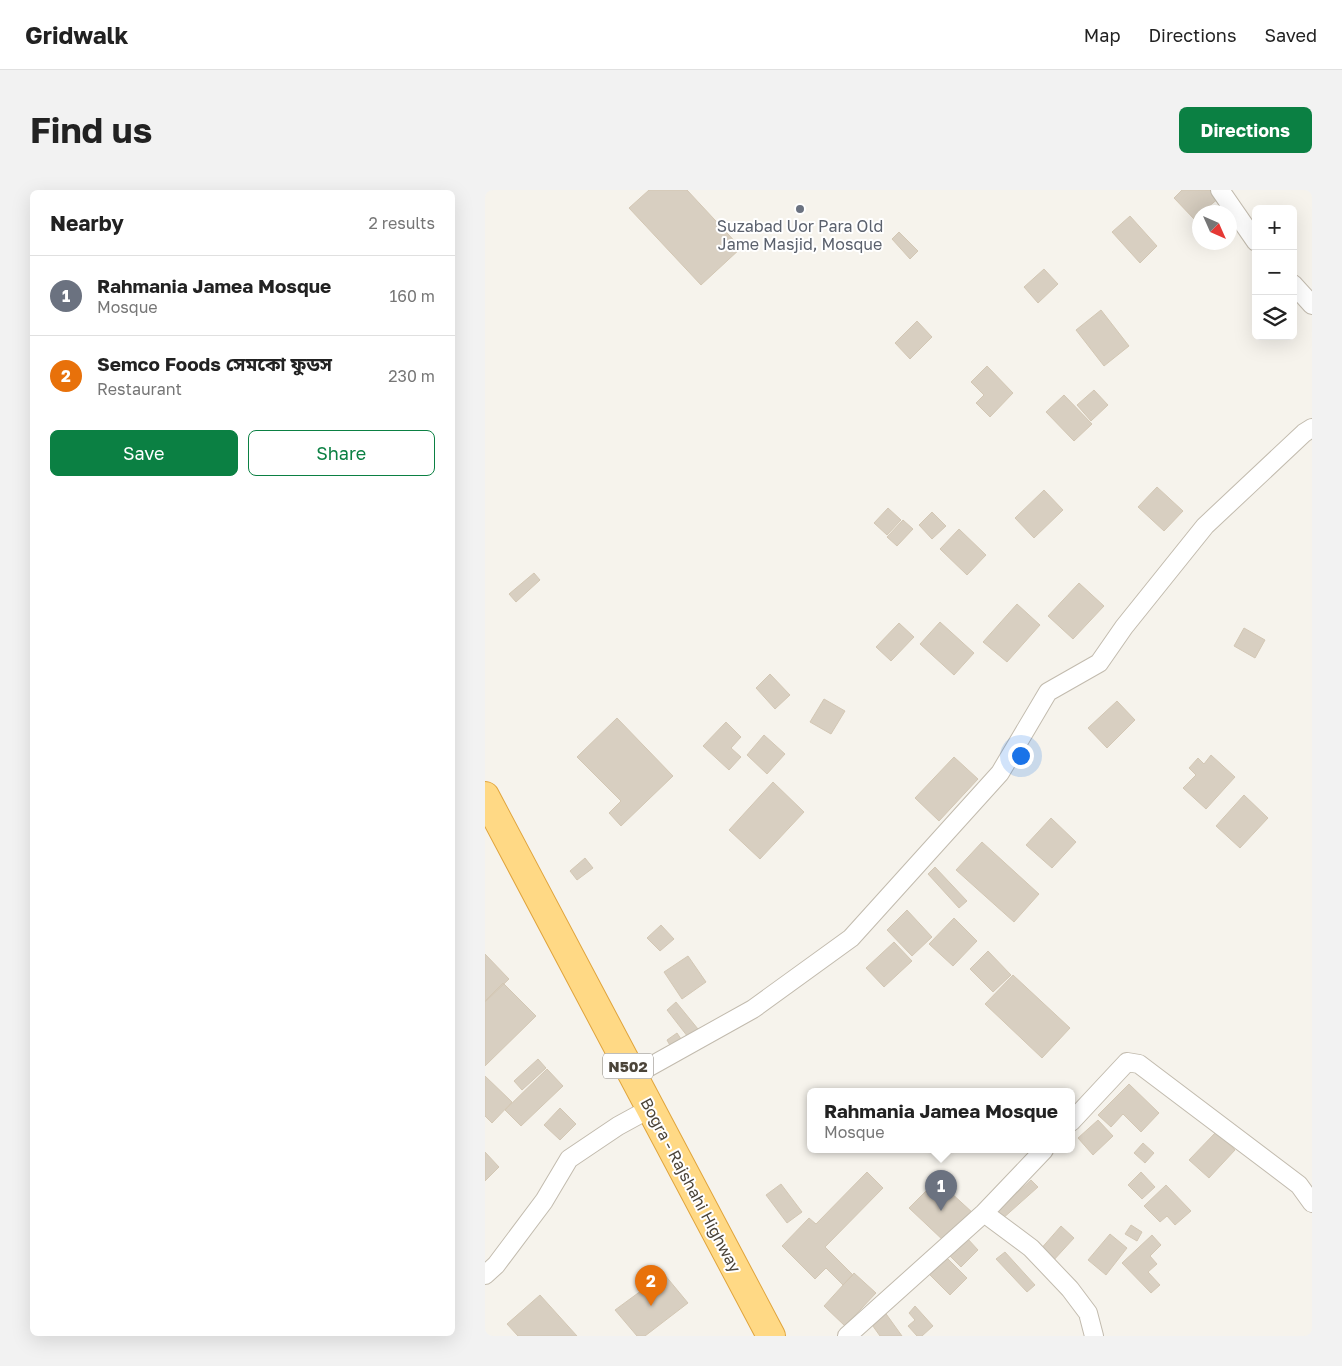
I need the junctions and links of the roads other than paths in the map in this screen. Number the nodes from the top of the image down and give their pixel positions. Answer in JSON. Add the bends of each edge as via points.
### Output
{"nodes":[{"id":1,"x":1220,"y":190,"type":"edge"},
{"id":2,"x":1252,"y":236,"type":"edge"},
{"id":3,"x":1297,"y":288,"type":"edge"},
{"id":4,"x":1312,"y":305,"type":"edge"},
{"id":5,"x":1312,"y":428,"type":"edge"},
{"id":6,"x":485,"y":796,"type":"edge"},
{"id":7,"x":633,"y":1076,"type":"junction"},
{"id":8,"x":651,"y":1108,"type":"junction"},
{"id":9,"x":1075,"y":1118,"type":"edge"},
{"id":10,"x":1041,"y":1153,"type":"edge"},
{"id":11,"x":1312,"y":1203,"type":"edge"},
{"id":12,"x":984,"y":1213,"type":"junction"},
{"id":13,"x":485,"y":1275,"type":"edge"},
{"id":14,"x":771,"y":1336,"type":"edge"},
{"id":15,"x":847,"y":1336,"type":"edge"},
{"id":16,"x":1094,"y":1336,"type":"edge"}],
"edges":[{"from":1,"to":2,"type":"street"},
{"from":3,"to":4,"type":"street"},
{"from":5,"to":7,"type":"street","via":[[1205,526],[1099,663],[1048,692],[1000,772],[851,938],[753,1009]]},
{"from":6,"to":7,"type":"highway","name":"Bogra - Rajshahi Highway","number":"N502"},
{"from":7,"to":8,"type":"highway","name":"Bogra - Rajshahi Highway","number":"N502"},
{"from":8,"to":13,"type":"street","via":[[569,1159],[544,1201]]},
{"from":8,"to":14,"type":"highway","name":"Bogra - Rajshahi Highway","number":"N502"},
{"from":9,"to":11,"type":"street","via":[[1127,1062],[1139,1064],[1299,1186]]},
{"from":10,"to":12,"type":"street"},
{"from":12,"to":15,"type":"street"},
{"from":12,"to":16,"type":"street","via":[[1031,1248],[1070,1290],[1088,1313]]}]}
